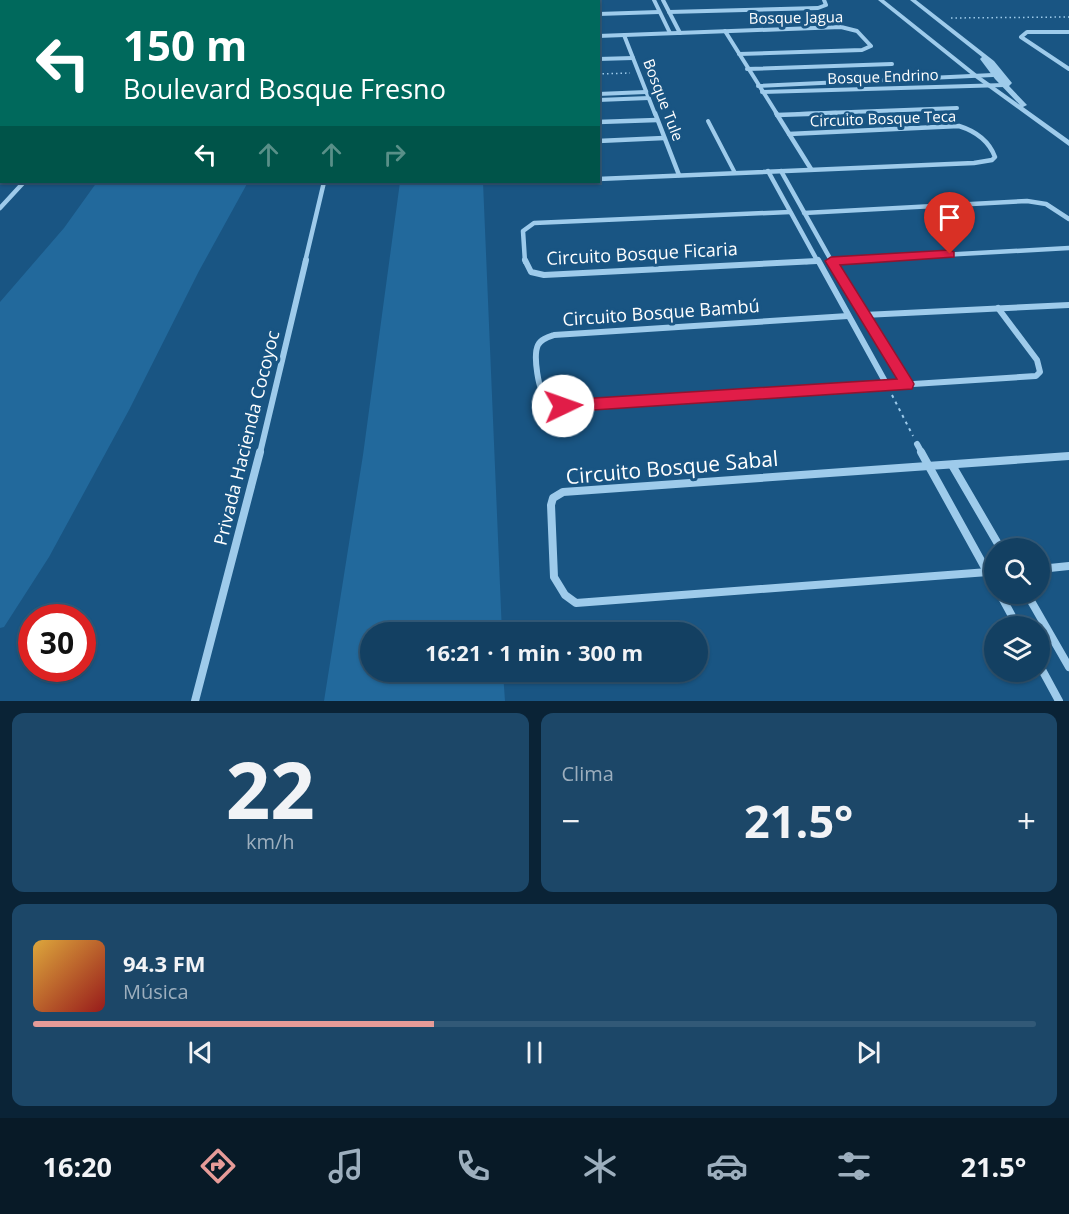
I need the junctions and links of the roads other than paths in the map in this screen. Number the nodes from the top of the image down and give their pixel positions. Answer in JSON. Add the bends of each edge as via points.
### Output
{"nodes":[{"id":1,"x":654,"y":0,"type":"edge"},
{"id":2,"x":663,"y":0,"type":"edge"},
{"id":3,"x":824,"y":0,"type":"edge"},
{"id":4,"x":881,"y":0,"type":"edge"},
{"id":5,"x":913,"y":0,"type":"edge"},
{"id":6,"x":659,"y":12,"type":"junction"},
{"id":7,"x":669,"y":12,"type":"junction"},
{"id":8,"x":600,"y":14,"type":"edge"},
{"id":9,"x":725,"y":32,"type":"junction"},
{"id":10,"x":1069,"y":32,"type":"edge"},
{"id":11,"x":670,"y":33,"type":"junction"},
{"id":12,"x":680,"y":33,"type":"junction"},
{"id":13,"x":624,"y":35,"type":"junction"},
{"id":14,"x":600,"y":36,"type":"edge"},
{"id":15,"x":739,"y":54,"type":"junction"},
{"id":16,"x":979,"y":54,"type":"junction"},
{"id":17,"x":633,"y":58,"type":"junction"},
{"id":18,"x":600,"y":59,"type":"edge"},
{"id":19,"x":892,"y":64,"type":"dead end"},
{"id":20,"x":747,"y":69,"type":"junction"},
{"id":21,"x":1069,"y":69,"type":"edge"},
{"id":22,"x":993,"y":75,"type":"junction"},
{"id":23,"x":976,"y":76,"type":"junction"},
{"id":24,"x":1005,"y":85,"type":"junction"},
{"id":25,"x":758,"y":86,"type":"junction"},
{"id":26,"x":989,"y":86,"type":"junction"},
{"id":27,"x":646,"y":92,"type":"junction"},
{"id":28,"x":762,"y":92,"type":"junction"},
{"id":29,"x":600,"y":94,"type":"edge"},
{"id":30,"x":649,"y":98,"type":"junction"},
{"id":31,"x":600,"y":100,"type":"edge"},
{"id":32,"x":957,"y":108,"type":"dead end"},
{"id":33,"x":1032,"y":115,"type":"junction"},
{"id":34,"x":777,"y":116,"type":"junction"},
{"id":35,"x":657,"y":120,"type":"junction"},
{"id":36,"x":708,"y":121,"type":"dead end"},
{"id":37,"x":600,"y":122,"type":"edge"},
{"id":38,"x":789,"y":134,"type":"junction"},
{"id":39,"x":664,"y":138,"type":"junction"},
{"id":40,"x":600,"y":141,"type":"edge"},
{"id":41,"x":1069,"y":144,"type":"edge"},
{"id":42,"x":811,"y":169,"type":"junction"},
{"id":43,"x":768,"y":171,"type":"junction"},
{"id":44,"x":781,"y":171,"type":"junction"},
{"id":45,"x":735,"y":173,"type":"junction"},
{"id":46,"x":679,"y":175,"type":"junction"},
{"id":47,"x":600,"y":179,"type":"edge"},
{"id":48,"x":23,"y":183,"type":"edge"},
{"id":49,"x":324,"y":183,"type":"edge"},
{"id":50,"x":0,"y":208,"type":"edge"},
{"id":51,"x":790,"y":212,"type":"junction"},
{"id":52,"x":804,"y":213,"type":"junction"},
{"id":53,"x":1069,"y":219,"type":"edge"},
{"id":54,"x":1069,"y":248,"type":"edge"},
{"id":55,"x":817,"y":261,"type":"junction"},
{"id":56,"x":831,"y":261,"type":"junction"},
{"id":57,"x":1069,"y":305,"type":"edge"},
{"id":58,"x":998,"y":308,"type":"junction"},
{"id":59,"x":864,"y":315,"type":"junction"},
{"id":60,"x":848,"y":316,"type":"junction"},
{"id":61,"x":907,"y":384,"type":"junction"},
{"id":62,"x":887,"y":385,"type":"junction"},
{"id":63,"x":917,"y":444,"type":"road end"},
{"id":64,"x":1069,"y":456,"type":"edge"},
{"id":65,"x":952,"y":465,"type":"junction"},
{"id":66,"x":929,"y":466,"type":"junction"},
{"id":67,"x":995,"y":538,"type":"edge"},
{"id":68,"x":984,"y":565,"type":"edge"},
{"id":69,"x":1069,"y":566,"type":"edge"},
{"id":70,"x":1050,"y":567,"type":"edge"},
{"id":71,"x":984,"y":572,"type":"edge"},
{"id":72,"x":1033,"y":604,"type":"edge"},
{"id":73,"x":1069,"y":667,"type":"edge"},
{"id":74,"x":1049,"y":682,"type":"edge"},
{"id":75,"x":195,"y":701,"type":"edge"},
{"id":76,"x":1059,"y":701,"type":"edge"}],
"edges":[{"from":1,"to":6,"type":"street"},
{"from":2,"to":7,"type":"street"},
{"from":3,"to":7,"type":"street","via":[[826,5],[818,8]]},
{"from":4,"to":23,"type":"street"},
{"from":5,"to":16,"type":"street"},
{"from":6,"to":8,"type":"street"},
{"from":6,"to":11,"type":"street"},
{"from":7,"to":12,"type":"street"},
{"from":9,"to":12,"type":"street"},
{"from":9,"to":15,"type":"street"},
{"from":9,"to":15,"type":"street","name":"Bosque Jagua","via":[[846,28],[857,31],[871,46],[862,50]]},
{"from":10,"to":21,"type":"street","via":[[1027,32],[1021,36]]},
{"from":11,"to":12,"type":"street"},
{"from":11,"to":13,"type":"street"},
{"from":13,"to":14,"type":"street"},
{"from":13,"to":17,"type":"street","name":"Bosque Tule"},
{"from":15,"to":20,"type":"street"},
{"from":16,"to":22,"type":"street"},
{"from":16,"to":24,"type":"street","via":[[1002,72],[1009,83]]},
{"from":17,"to":18,"type":"street"},
{"from":17,"to":27,"type":"street","name":"Bosque Tule"},
{"from":19,"to":20,"type":"street"},
{"from":20,"to":25,"type":"street"},
{"from":22,"to":23,"type":"street","name":"Bosque Endrino"},
{"from":22,"to":24,"type":"street"},
{"from":23,"to":25,"type":"street","name":"Bosque Endrino"},
{"from":23,"to":26,"type":"street"},
{"from":24,"to":26,"type":"street","name":"Bosque Endrino"},
{"from":24,"to":33,"type":"street"},
{"from":25,"to":28,"type":"street"},
{"from":26,"to":28,"type":"street","name":"Bosque Endrino"},
{"from":26,"to":33,"type":"street"},
{"from":27,"to":29,"type":"street"},
{"from":27,"to":30,"type":"street","name":"Bosque Tule"},
{"from":28,"to":34,"type":"street"},
{"from":30,"to":31,"type":"street"},
{"from":30,"to":35,"type":"street","name":"Bosque Tule"},
{"from":32,"to":34,"type":"street"},
{"from":33,"to":41,"type":"street"},
{"from":34,"to":38,"type":"street"},
{"from":35,"to":37,"type":"street"},
{"from":35,"to":39,"type":"street","name":"Bosque Tule"},
{"from":36,"to":45,"type":"lane"},
{"from":38,"to":42,"type":"street"},
{"from":38,"to":42,"type":"street","name":"Circuito Bosque Teca","via":[[959,126],[977,134],[995,157],[974,163]]},
{"from":39,"to":40,"type":"street"},
{"from":39,"to":46,"type":"street","name":"Bosque Tule"},
{"from":42,"to":44,"type":"street"},
{"from":43,"to":44,"type":"street"},
{"from":43,"to":45,"type":"street"},
{"from":43,"to":51,"type":"street"},
{"from":44,"to":52,"type":"street"},
{"from":45,"to":46,"type":"street"},
{"from":46,"to":47,"type":"street"},
{"from":48,"to":50,"type":"street"},
{"from":49,"to":75,"type":"street","name":"Privada Hacienda Cocoyoc","via":[[246,513]]},
{"from":51,"to":55,"type":"street"},
{"from":51,"to":55,"type":"street","name":"Circuito Bosque Ficaria","via":[[534,223],[523,231],[525,264],[531,272],[544,275]]},
{"from":52,"to":53,"type":"street","via":[[1027,201],[1046,204]]},
{"from":52,"to":56,"type":"street"},
{"from":54,"to":56,"type":"street"},
{"from":55,"to":60,"type":"street"},
{"from":56,"to":59,"type":"street"},
{"from":57,"to":58,"type":"street"},
{"from":58,"to":59,"type":"street"},
{"from":58,"to":61,"type":"street","name":"Circuito Bosque Bambú","via":[[1037,360],[1040,372],[1036,376]]},
{"from":59,"to":61,"type":"street"},
{"from":60,"to":62,"type":"street"},
{"from":60,"to":62,"type":"street","name":"Circuito Bosque Bambú","via":[[549,336],[538,344],[536,352],[538,388],[546,400],[563,406]]},
{"from":61,"to":62,"type":"street","name":"Circuito Bosque Bambú"},
{"from":63,"to":66,"type":"street"},
{"from":64,"to":65,"type":"street","name":"Circuito Bosque Sabal"},
{"from":65,"to":66,"type":"street","name":"Circuito Bosque Sabal"},
{"from":65,"to":67,"type":"street"},
{"from":66,"to":68,"type":"street"},
{"from":66,"to":71,"type":"street","name":"Circuito Bosque Sabal","via":[[563,492],[553,498],[551,505],[554,577],[565,595],[576,603]]},
{"from":69,"to":70,"type":"street"},
{"from":72,"to":73,"type":"street"},
{"from":74,"to":76,"type":"street"}]}
